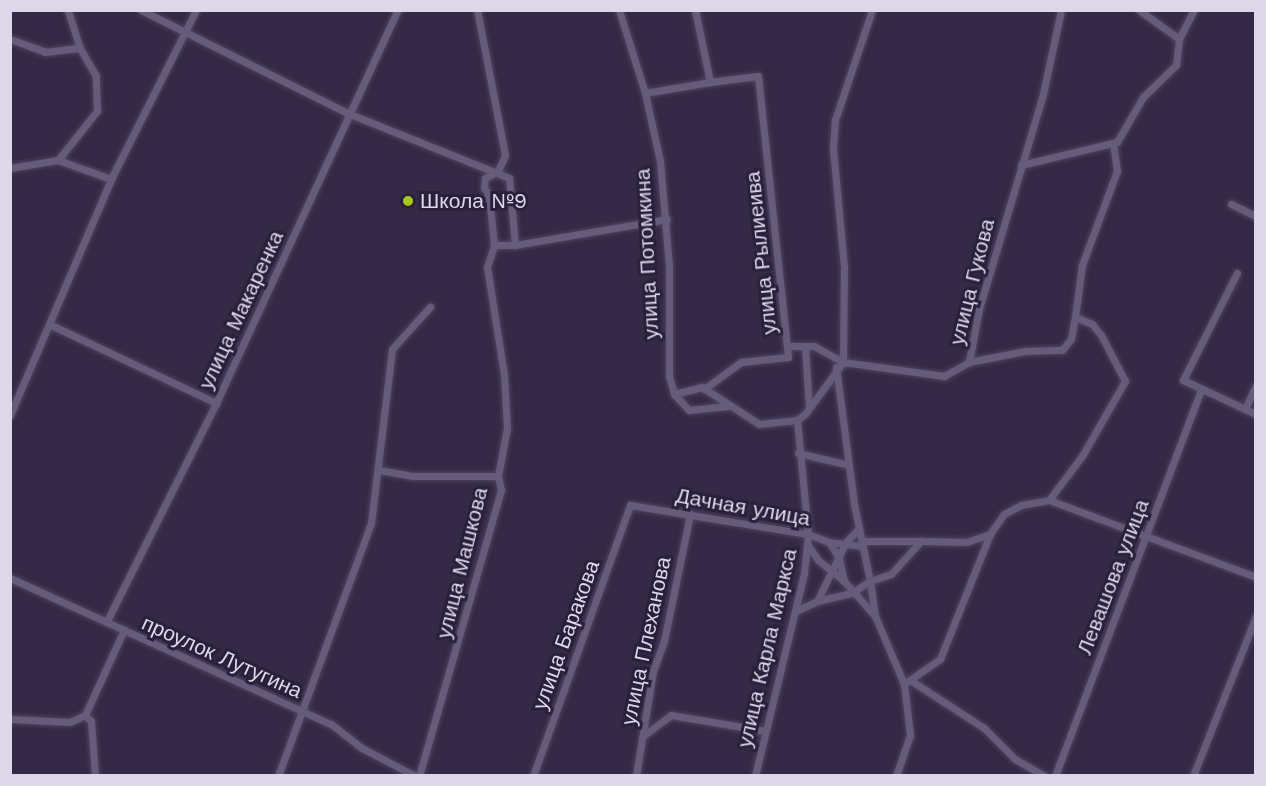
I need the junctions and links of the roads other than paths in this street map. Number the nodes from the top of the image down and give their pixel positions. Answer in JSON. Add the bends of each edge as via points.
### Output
{"nodes":[{"id":1,"x":68,"y":10,"type":"edge"},
{"id":2,"x":141,"y":10,"type":"edge"},
{"id":3,"x":196,"y":10,"type":"edge"},
{"id":4,"x":398,"y":10,"type":"edge"},
{"id":5,"x":477,"y":10,"type":"edge"},
{"id":6,"x":619,"y":10,"type":"edge"},
{"id":7,"x":695,"y":10,"type":"edge"},
{"id":8,"x":872,"y":10,"type":"edge"},
{"id":9,"x":1061,"y":10,"type":"edge"},
{"id":10,"x":1139,"y":10,"type":"edge"},
{"id":11,"x":1194,"y":10,"type":"edge"},
{"id":12,"x":185,"y":32,"type":"junction"},
{"id":13,"x":10,"y":39,"type":"edge"},
{"id":14,"x":1179,"y":39,"type":"junction"},
{"id":15,"x":80,"y":48,"type":"junction"},
{"id":16,"x":710,"y":82,"type":"junction"},
{"id":17,"x":645,"y":93,"type":"junction"},
{"id":18,"x":350,"y":114,"type":"junction"},
{"id":19,"x":1113,"y":144,"type":"junction"},
{"id":20,"x":58,"y":160,"type":"junction"},
{"id":21,"x":1021,"y":165,"type":"junction"},
{"id":22,"x":10,"y":168,"type":"edge"},
{"id":23,"x":498,"y":171,"type":"junction"},
{"id":24,"x":111,"y":179,"type":"junction"},
{"id":25,"x":1231,"y":204,"type":"dead end"},
{"id":26,"x":1256,"y":216,"type":"edge"},
{"id":27,"x":667,"y":219,"type":"junction"},
{"id":28,"x":494,"y":245,"type":"junction"},
{"id":29,"x":515,"y":245,"type":"junction"},
{"id":30,"x":1237,"y":273,"type":"dead end"},
{"id":31,"x":430,"y":307,"type":"dead end"},
{"id":32,"x":1075,"y":317,"type":"junction"},
{"id":33,"x":51,"y":325,"type":"junction"},
{"id":34,"x":787,"y":346,"type":"junction"},
{"id":35,"x":805,"y":346,"type":"junction"},
{"id":36,"x":843,"y":362,"type":"junction"},
{"id":37,"x":969,"y":362,"type":"junction"},
{"id":38,"x":836,"y":367,"type":"junction"},
{"id":39,"x":1256,"y":385,"type":"edge"},
{"id":40,"x":704,"y":389,"type":"junction"},
{"id":41,"x":1201,"y":390,"type":"junction"},
{"id":42,"x":674,"y":394,"type":"junction"},
{"id":43,"x":216,"y":403,"type":"junction"},
{"id":44,"x":730,"y":405,"type":"junction"},
{"id":45,"x":810,"y":408,"type":"junction"},
{"id":46,"x":1245,"y":409,"type":"junction"},
{"id":47,"x":1256,"y":414,"type":"edge"},
{"id":48,"x":10,"y":415,"type":"edge"},
{"id":49,"x":797,"y":420,"type":"junction"},
{"id":50,"x":798,"y":453,"type":"junction"},
{"id":51,"x":849,"y":465,"type":"junction"},
{"id":52,"x":379,"y":470,"type":"junction"},
{"id":53,"x":498,"y":476,"type":"junction"},
{"id":54,"x":1049,"y":500,"type":"junction"},
{"id":55,"x":630,"y":505,"type":"joint"},
{"id":56,"x":690,"y":514,"type":"junction"},
{"id":57,"x":859,"y":528,"type":"junction"},
{"id":58,"x":808,"y":534,"type":"junction"},
{"id":59,"x":990,"y":534,"type":"junction"},
{"id":60,"x":1146,"y":537,"type":"junction"},
{"id":61,"x":921,"y":541,"type":"junction"},
{"id":62,"x":829,"y":542,"type":"junction"},
{"id":63,"x":846,"y":542,"type":"junction"},
{"id":64,"x":862,"y":543,"type":"junction"},
{"id":65,"x":807,"y":544,"type":"junction"},
{"id":66,"x":839,"y":558,"type":"junction"},
{"id":67,"x":832,"y":573,"type":"junction"},
{"id":68,"x":1256,"y":577,"type":"edge"},
{"id":69,"x":10,"y":578,"type":"edge"},
{"id":70,"x":844,"y":581,"type":"junction"},
{"id":71,"x":870,"y":581,"type":"junction"},
{"id":72,"x":852,"y":593,"type":"junction"},
{"id":73,"x":817,"y":601,"type":"junction"},
{"id":74,"x":796,"y":611,"type":"junction"},
{"id":75,"x":875,"y":616,"type":"junction"},
{"id":76,"x":1256,"y":616,"type":"edge"},
{"id":77,"x":107,"y":621,"type":"junction"},
{"id":78,"x":124,"y":630,"type":"junction"},
{"id":79,"x":907,"y":682,"type":"junction"},
{"id":80,"x":303,"y":711,"type":"junction"},
{"id":81,"x":85,"y":715,"type":"junction"},
{"id":82,"x":10,"y":719,"type":"edge"},
{"id":83,"x":766,"y":731,"type":"junction"},
{"id":84,"x":643,"y":736,"type":"junction"},
{"id":85,"x":95,"y":776,"type":"edge"},
{"id":86,"x":278,"y":776,"type":"edge"},
{"id":87,"x":417,"y":776,"type":"edge"},
{"id":88,"x":533,"y":776,"type":"edge"},
{"id":89,"x":636,"y":776,"type":"edge"},
{"id":90,"x":755,"y":776,"type":"edge"},
{"id":91,"x":896,"y":776,"type":"edge"},
{"id":92,"x":1044,"y":776,"type":"edge"},
{"id":93,"x":1055,"y":776,"type":"edge"},
{"id":94,"x":1193,"y":776,"type":"edge"}],
"edges":[{"from":1,"to":15,"type":"street"},
{"from":2,"to":12,"type":"street"},
{"from":3,"to":12,"type":"street"},
{"from":4,"to":18,"type":"street","name":"улица Макаренка"},
{"from":5,"to":23,"type":"street","name":"улица Машкова","via":[[505,155]]},
{"from":6,"to":17,"type":"street","name":"улица Потомкина"},
{"from":7,"to":16,"type":"street"},
{"from":8,"to":36,"type":"street","via":[[835,120],[833,148],[844,267]]},
{"from":9,"to":21,"type":"street","name":"улица Гукова","via":[[1043,94]]},
{"from":10,"to":14,"type":"street"},
{"from":11,"to":14,"type":"street"},
{"from":12,"to":18,"type":"street"},
{"from":12,"to":24,"type":"street"},
{"from":13,"to":15,"type":"street","via":[[45,52]]},
{"from":14,"to":19,"type":"street","via":[[1176,64],[1143,97],[1127,130]]},
{"from":15,"to":20,"type":"street","via":[[96,76],[97,111]]},
{"from":16,"to":17,"type":"street"},
{"from":16,"to":34,"type":"street","name":"улица Рылиеива","via":[[758,76]]},
{"from":17,"to":27,"type":"street","name":"улица Потомкина","via":[[660,161]]},
{"from":18,"to":23,"type":"street","via":[[453,157]]},
{"from":18,"to":43,"type":"street","name":"улица Макаренка"},
{"from":19,"to":21,"type":"street","via":[[1090,146]]},
{"from":19,"to":32,"type":"street","via":[[1117,171],[1082,265]]},
{"from":20,"to":22,"type":"street"},
{"from":20,"to":24,"type":"street"},
{"from":21,"to":37,"type":"street","name":"улица Гукова","via":[[979,309]]},
{"from":23,"to":28,"type":"street","name":"улица Машкова","via":[[485,178],[484,187],[489,196]]},
{"from":23,"to":29,"type":"street","via":[[509,178]]},
{"from":24,"to":33,"type":"street"},
{"from":25,"to":26,"type":"street"},
{"from":27,"to":29,"type":"street"},
{"from":27,"to":42,"type":"street","name":"улица Потомкина","via":[[669,376]]},
{"from":28,"to":29,"type":"street"},
{"from":28,"to":53,"type":"street","name":"улица Машкова","via":[[487,267],[504,375],[507,428]]},
{"from":30,"to":41,"type":"street","via":[[1183,380]]},
{"from":31,"to":52,"type":"street","via":[[392,349]]},
{"from":32,"to":37,"type":"street","via":[[1071,339],[1062,350],[1025,351]]},
{"from":32,"to":54,"type":"street","via":[[1092,324],[1125,381],[1082,456]]},
{"from":33,"to":43,"type":"street"},
{"from":33,"to":48,"type":"street"},
{"from":34,"to":35,"type":"street","name":"улица Рылиеива"},
{"from":34,"to":40,"type":"street","via":[[788,357],[741,362]]},
{"from":35,"to":36,"type":"street","name":"улица Рылиеива","via":[[824,350]]},
{"from":35,"to":45,"type":"street"},
{"from":36,"to":37,"type":"street","name":"улица Гукова","via":[[944,376]]},
{"from":36,"to":38,"type":"street"},
{"from":38,"to":45,"type":"street"},
{"from":38,"to":51,"type":"street"},
{"from":39,"to":46,"type":"street"},
{"from":40,"to":42,"type":"street"},
{"from":40,"to":44,"type":"street"},
{"from":41,"to":46,"type":"street"},
{"from":41,"to":60,"type":"street","name":"Левашова улица"},
{"from":42,"to":44,"type":"street","via":[[694,411]]},
{"from":43,"to":77,"type":"street","name":"улица Макаренка"},
{"from":44,"to":49,"type":"street","via":[[759,424]]},
{"from":45,"to":49,"type":"street"},
{"from":46,"to":47,"type":"street"},
{"from":49,"to":50,"type":"street","name":"улица Карла Маркса"},
{"from":50,"to":51,"type":"street"},
{"from":50,"to":58,"type":"street","name":"улица Карла Маркса"},
{"from":51,"to":57,"type":"street"},
{"from":52,"to":53,"type":"street","via":[[413,476]]},
{"from":52,"to":80,"type":"street","via":[[371,524]]},
{"from":53,"to":87,"type":"street","name":"улица Машкова","via":[[498,501]]},
{"from":54,"to":59,"type":"street","via":[[1021,505],[1005,514]]},
{"from":54,"to":60,"type":"street"},
{"from":55,"to":56,"type":"street","name":"Дачная улица"},
{"from":55,"to":88,"type":"street","name":"улица Баракова"},
{"from":56,"to":58,"type":"street","name":"Дачная улица"},
{"from":56,"to":84,"type":"street","name":"улица Плеханова","via":[[664,641],[652,671]]},
{"from":57,"to":63,"type":"street"},
{"from":57,"to":64,"type":"street"},
{"from":58,"to":62,"type":"street","name":"Дачная улица"},
{"from":58,"to":65,"type":"street","name":"улица Карла Маркса"},
{"from":59,"to":61,"type":"street","via":[[966,542]]},
{"from":59,"to":79,"type":"street","via":[[940,659],[924,674]]},
{"from":60,"to":68,"type":"street"},
{"from":60,"to":93,"type":"street","name":"Левашова улица"},
{"from":61,"to":64,"type":"street"},
{"from":61,"to":71,"type":"street","via":[[891,574]]},
{"from":62,"to":63,"type":"street"},
{"from":62,"to":66,"type":"street","name":"Дачная улица"},
{"from":63,"to":64,"type":"street"},
{"from":63,"to":66,"type":"street"},
{"from":64,"to":71,"type":"street"},
{"from":65,"to":67,"type":"street"},
{"from":65,"to":74,"type":"street","name":"улица Карла Маркса"},
{"from":66,"to":67,"type":"street"},
{"from":66,"to":70,"type":"street","name":"Дачная улица"},
{"from":67,"to":70,"type":"street"},
{"from":67,"to":73,"type":"street"},
{"from":69,"to":77,"type":"street","name":"проулок Лутугина"},
{"from":70,"to":72,"type":"street","name":"Дачная улица"},
{"from":71,"to":72,"type":"street"},
{"from":71,"to":75,"type":"street"},
{"from":72,"to":73,"type":"street"},
{"from":72,"to":75,"type":"street","name":"Дачная улица"},
{"from":73,"to":74,"type":"street"},
{"from":74,"to":83,"type":"street","name":"улица Карла Маркса"},
{"from":75,"to":79,"type":"street","name":"Дачная улица"},
{"from":76,"to":94,"type":"street"},
{"from":77,"to":78,"type":"street","name":"проулок Лутугина"},
{"from":78,"to":80,"type":"street","name":"проулок Лутугина"},
{"from":78,"to":81,"type":"street"},
{"from":79,"to":91,"type":"street","name":"Дачная улица","via":[[910,735]]},
{"from":79,"to":92,"type":"street","via":[[984,728],[1016,759]]},
{"from":80,"to":86,"type":"street"},
{"from":80,"to":87,"type":"street","name":"проулок Лутугина"},
{"from":81,"to":82,"type":"street","via":[[62,723]]},
{"from":81,"to":85,"type":"street","via":[[91,721]]},
{"from":83,"to":84,"type":"street","via":[[671,715]]},
{"from":83,"to":90,"type":"street","name":"улица Карла Маркса"},
{"from":84,"to":89,"type":"street","name":"улица Плеханова"}]}
